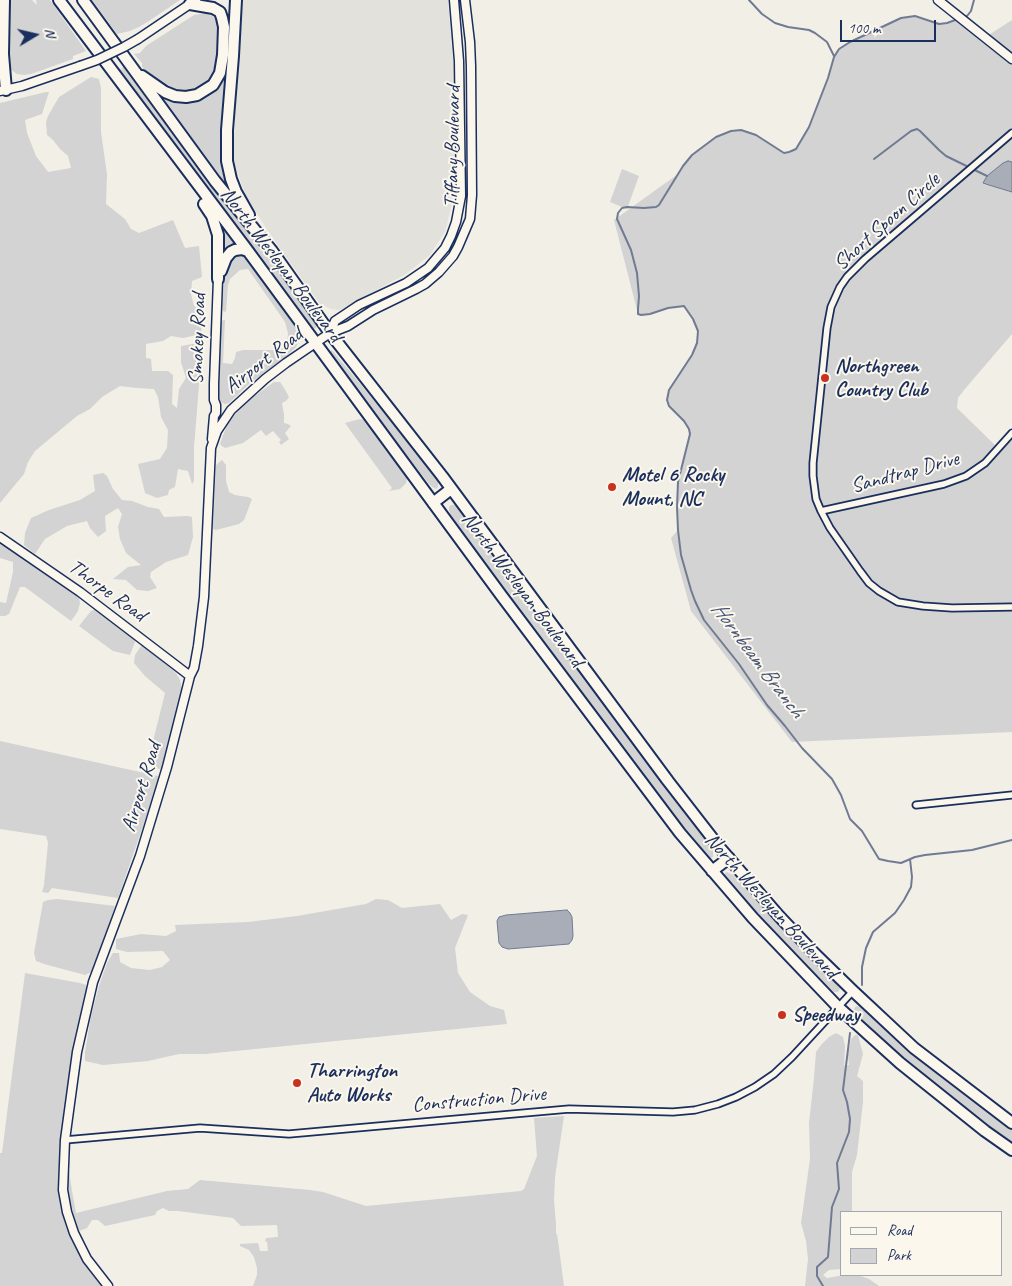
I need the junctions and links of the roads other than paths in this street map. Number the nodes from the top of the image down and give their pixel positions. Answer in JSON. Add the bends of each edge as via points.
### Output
{"nodes":[{"id":1,"x":4,"y":0,"type":"edge"},
{"id":2,"x":83,"y":0,"type":"edge"},
{"id":3,"x":229,"y":0,"type":"edge"},
{"id":4,"x":236,"y":0,"type":"edge"},
{"id":5,"x":454,"y":0,"type":"edge"},
{"id":6,"x":465,"y":0,"type":"edge"},
{"id":7,"x":938,"y":0,"type":"edge"},
{"id":8,"x":60,"y":2,"type":"edge"},
{"id":9,"x":193,"y":2,"type":"edge"},
{"id":10,"x":233,"y":46,"type":"junction"},
{"id":11,"x":1012,"y":59,"type":"edge"},
{"id":12,"x":134,"y":70,"type":"junction"},
{"id":13,"x":3,"y":90,"type":"edge"},
{"id":14,"x":1012,"y":133,"type":"edge"},
{"id":15,"x":172,"y":152,"type":"junction"},
{"id":16,"x":266,"y":244,"type":"junction"},
{"id":17,"x":248,"y":251,"type":"junction"},
{"id":18,"x":218,"y":280,"type":"junction"},
{"id":19,"x":330,"y":333,"type":"junction"},
{"id":20,"x":315,"y":343,"type":"junction"},
{"id":21,"x":1012,"y":433,"type":"edge"},
{"id":22,"x":211,"y":448,"type":"junction"},
{"id":23,"x":452,"y":489,"type":"junction"},
{"id":24,"x":433,"y":503,"type":"junction"},
{"id":25,"x":821,"y":511,"type":"junction"},
{"id":26,"x":0,"y":537,"type":"edge"},
{"id":27,"x":1012,"y":606,"type":"edge"},
{"id":28,"x":190,"y":676,"type":"junction"},
{"id":29,"x":1012,"y":795,"type":"edge"},
{"id":30,"x":916,"y":805,"type":"dead end"},
{"id":31,"x":729,"y":858,"type":"junction"},
{"id":32,"x":712,"y":871,"type":"junction"},
{"id":33,"x":853,"y":991,"type":"junction"},
{"id":34,"x":838,"y":1007,"type":"junction"},
{"id":35,"x":1012,"y":1122,"type":"edge"},
{"id":36,"x":65,"y":1140,"type":"junction"},
{"id":37,"x":1012,"y":1150,"type":"edge"},
{"id":38,"x":108,"y":1286,"type":"edge"}],
"edges":[{"from":1,"to":13,"type":"highway"},
{"from":2,"to":12,"type":"highway","name":"North Wesleyan Boulevard"},
{"from":3,"to":10,"type":"highway"},
{"from":4,"to":10,"type":"highway"},
{"from":5,"to":19,"type":"main road","name":"Tiffany Boulevard","via":[[460,61],[461,196],[451,236],[428,268],[406,283],[359,305],[335,321]]},
{"from":6,"to":19,"type":"main road","name":"Tiffany Boulevard","via":[[470,42],[472,123],[472,195],[467,228],[453,256],[425,284]]},
{"from":7,"to":11,"type":"main road"},
{"from":8,"to":15,"type":"highway","name":"North Wesleyan Boulevard"},
{"from":9,"to":12,"type":"highway","via":[[220,12],[224,26],[222,65],[212,85],[197,95],[174,96]]},
{"from":9,"to":13,"type":"main road","bridge":true,"via":[[138,39],[97,60]]},
{"from":10,"to":16,"type":"highway","via":[[227,130],[230,179]]},
{"from":12,"to":16,"type":"highway","name":"North Wesleyan Boulevard","via":[[215,181]]},
{"from":14,"to":25,"type":"street","name":"Short Spoon Circle","via":[[865,259],[835,297],[827,328],[813,463],[814,489]]},
{"from":15,"to":17,"type":"highway","name":"North Wesleyan Boulevard"},
{"from":15,"to":18,"type":"highway","via":[[212,216],[218,235]]},
{"from":16,"to":19,"type":"highway","name":"North Wesleyan Boulevard"},
{"from":17,"to":18,"type":"highway","via":[[231,252]]},
{"from":17,"to":20,"type":"highway","name":"North Wesleyan Boulevard"},
{"from":18,"to":22,"type":"main road","name":"Smokey Road","via":[[216,413]]},
{"from":19,"to":20,"type":"main road","name":"Airport Road"},
{"from":19,"to":23,"type":"highway","name":"North Wesleyan Boulevard"},
{"from":20,"to":22,"type":"main road","name":"Airport Road","via":[[265,379],[231,410]]},
{"from":20,"to":24,"type":"highway","name":"North Wesleyan Boulevard"},
{"from":21,"to":25,"type":"street","name":"Sandtrap Drive","via":[[985,463],[966,476],[944,484]]},
{"from":22,"to":28,"type":"main road","name":"Airport Road","via":[[203,605],[197,653]]},
{"from":23,"to":24,"type":"highway"},
{"from":23,"to":31,"type":"highway","name":"North Wesleyan Boulevard","via":[[668,781]]},
{"from":24,"to":32,"type":"highway","name":"North Wesleyan Boulevard"},
{"from":25,"to":27,"type":"street","name":"Short Spoon Circle","via":[[869,583],[888,598],[910,605],[938,608]]},
{"from":26,"to":28,"type":"main road","name":"Thorpe Road","via":[[80,592]]},
{"from":28,"to":36,"type":"main road","name":"Airport Road","via":[[140,856],[93,982],[77,1052]]},
{"from":29,"to":30,"type":"street"},
{"from":31,"to":32,"type":"highway"},
{"from":31,"to":33,"type":"highway","name":"North Wesleyan Boulevard","via":[[779,916]]},
{"from":32,"to":34,"type":"highway","name":"North Wesleyan Boulevard"},
{"from":33,"to":34,"type":"street","name":"Construction Drive"},
{"from":33,"to":35,"type":"highway","name":"North Wesleyan Boulevard","via":[[914,1048]]},
{"from":34,"to":36,"type":"street","name":"Construction Drive","via":[[792,1057],[755,1088],[695,1110],[569,1109],[289,1134],[200,1128]]},
{"from":34,"to":37,"type":"highway","name":"North Wesleyan Boulevard","via":[[940,1096]]},
{"from":36,"to":38,"type":"main road","name":"Airport Road","via":[[63,1190],[67,1212],[87,1259]]}]}
